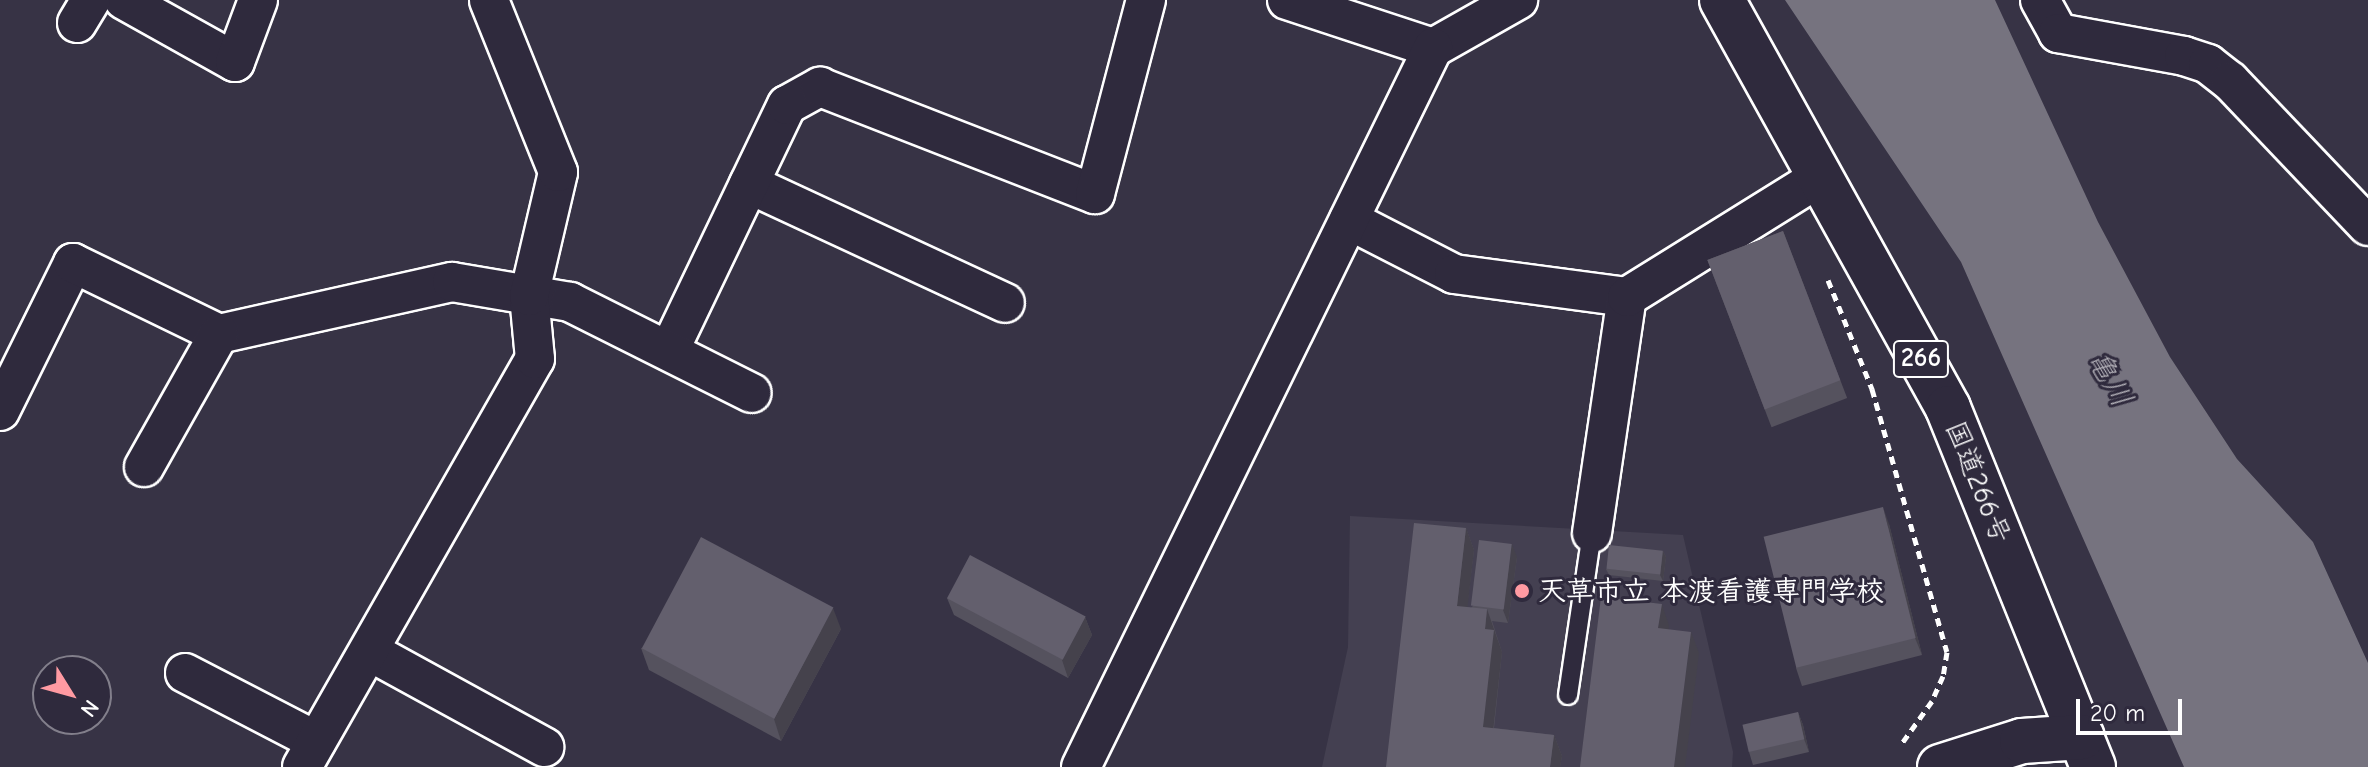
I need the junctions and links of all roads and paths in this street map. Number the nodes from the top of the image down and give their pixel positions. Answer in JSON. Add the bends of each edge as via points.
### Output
{"nodes":[{"id":1,"x":124,"y":0,"type":"edge"},
{"id":2,"x":258,"y":0,"type":"edge"},
{"id":3,"x":489,"y":0,"type":"edge"},
{"id":4,"x":1146,"y":0,"type":"edge"},
{"id":5,"x":1287,"y":0,"type":"edge"},
{"id":6,"x":1518,"y":0,"type":"edge"},
{"id":7,"x":1722,"y":0,"type":"edge"},
{"id":8,"x":2040,"y":0,"type":"edge"},
{"id":9,"x":1433,"y":48,"type":"junction"},
{"id":10,"x":1820,"y":177,"type":"junction"},
{"id":11,"x":749,"y":184,"type":"junction"},
{"id":12,"x":1349,"y":220,"type":"junction"},
{"id":13,"x":2368,"y":226,"type":"edge"},
{"id":14,"x":1827,"y":277,"type":"dead end"},
{"id":15,"x":529,"y":296,"type":"junction"},
{"id":16,"x":1627,"y":297,"type":"junction"},
{"id":17,"x":1005,"y":303,"type":"dead end"},
{"id":18,"x":219,"y":334,"type":"junction"},
{"id":19,"x":669,"y":351,"type":"junction"},
{"id":20,"x":752,"y":393,"type":"dead end"},
{"id":21,"x":0,"y":411,"type":"edge"},
{"id":22,"x":144,"y":467,"type":"dead end"},
{"id":23,"x":1592,"y":533,"type":"joint"},
{"id":24,"x":369,"y":651,"type":"junction"},
{"id":25,"x":185,"y":673,"type":"dead end"},
{"id":26,"x":1568,"y":695,"type":"dead end"},
{"id":27,"x":1902,"y":743,"type":"dead end"},
{"id":28,"x":544,"y":747,"type":"dead end"},
{"id":29,"x":2088,"y":752,"type":"edge"},
{"id":30,"x":309,"y":754,"type":"edge"},
{"id":31,"x":1081,"y":767,"type":"edge"},
{"id":32,"x":1940,"y":767,"type":"edge"},
{"id":33,"x":2042,"y":767,"type":"edge"}],
"edges":[{"from":1,"to":2,"type":"street","via":[[235,62]]},
{"from":3,"to":15,"type":"street","via":[[558,172]]},
{"from":4,"to":11,"type":"street","via":[[1095,194],[820,87],[787,105]]},
{"from":5,"to":9,"type":"street"},
{"from":6,"to":9,"type":"street"},
{"from":7,"to":10,"type":"highway","name":"国道266号","number":"266"},
{"from":8,"to":13,"type":"street","via":[[2058,33],[2208,64]]},
{"from":9,"to":12,"type":"street"},
{"from":10,"to":16,"type":"street"},
{"from":10,"to":29,"type":"highway","name":"国道266号","number":"266","via":[[1948,408]]},
{"from":11,"to":17,"type":"street"},
{"from":11,"to":19,"type":"street"},
{"from":12,"to":16,"type":"street","via":[[1454,274]]},
{"from":12,"to":31,"type":"street"},
{"from":14,"to":27,"type":"path","via":[[1872,389],[1947,652],[1932,701]]},
{"from":15,"to":18,"type":"street","via":[[452,282]]},
{"from":15,"to":19,"type":"street","via":[[570,302]]},
{"from":15,"to":24,"type":"street","via":[[535,359]]},
{"from":16,"to":23,"type":"street"},
{"from":18,"to":21,"type":"street","via":[[73,263]]},
{"from":18,"to":22,"type":"street"},
{"from":19,"to":20,"type":"street"},
{"from":23,"to":26,"type":"lane"},
{"from":24,"to":28,"type":"street"},
{"from":24,"to":30,"type":"street"},
{"from":25,"to":30,"type":"street"},
{"from":29,"to":32,"type":"highway","via":[[2022,741]]},
{"from":29,"to":33,"type":"highway"}]}
